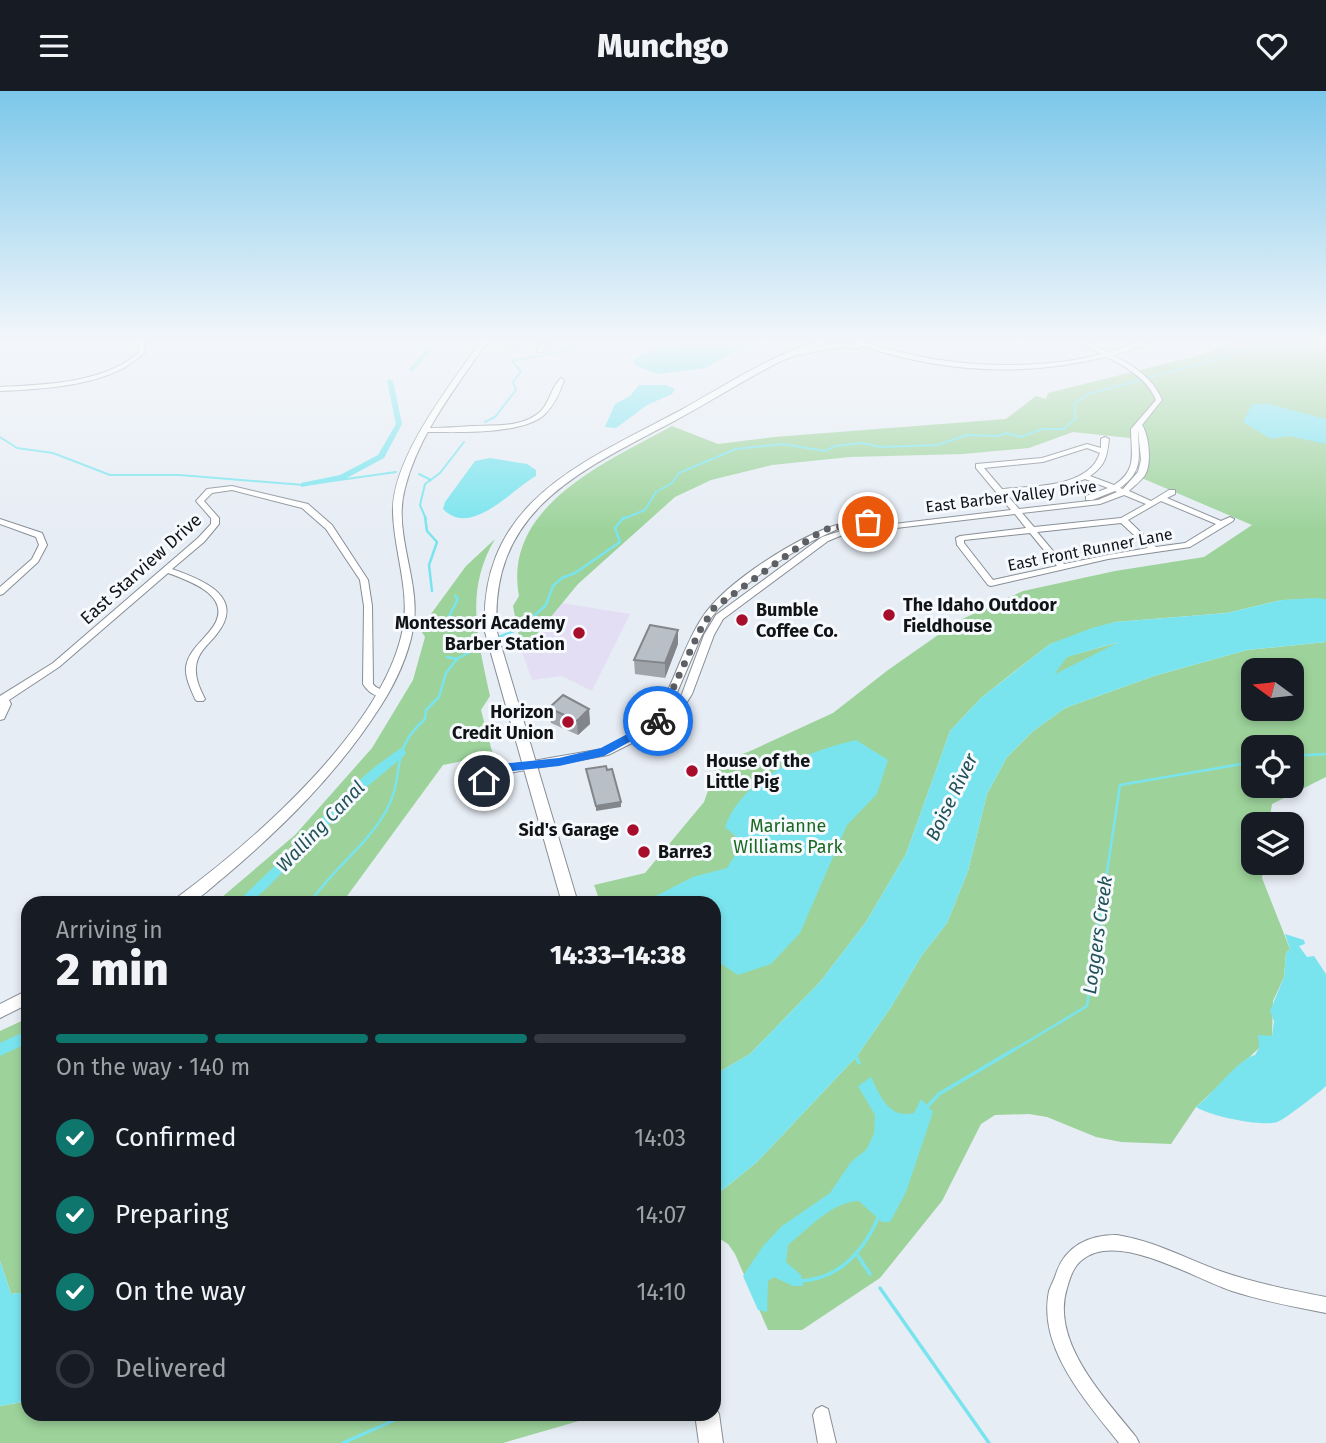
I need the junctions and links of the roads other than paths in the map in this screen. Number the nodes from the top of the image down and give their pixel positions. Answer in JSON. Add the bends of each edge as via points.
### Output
{"nodes":[{"id":1,"x":444,"y":404,"type":"edge"},
{"id":2,"x":547,"y":404,"type":"edge"},
{"id":3,"x":700,"y":404,"type":"edge"},
{"id":4,"x":1153,"y":404,"type":"edge"},
{"id":5,"x":427,"y":430,"type":"junction"},
{"id":6,"x":1105,"y":439,"type":"dead end"},
{"id":7,"x":1105,"y":452,"type":"junction"},
{"id":8,"x":1087,"y":477,"type":"junction"},
{"id":9,"x":1119,"y":490,"type":"junction"},
{"id":10,"x":1000,"y":491,"type":"junction"},
{"id":11,"x":1172,"y":492,"type":"dead end"},
{"id":12,"x":1162,"y":499,"type":"junction"},
{"id":13,"x":1153,"y":504,"type":"junction"},
{"id":14,"x":1015,"y":510,"type":"junction"},
{"id":15,"x":0,"y":520,"type":"edge"},
{"id":16,"x":1122,"y":520,"type":"junction"},
{"id":17,"x":1031,"y":530,"type":"junction"},
{"id":18,"x":1154,"y":550,"type":"junction"},
{"id":19,"x":1063,"y":568,"type":"junction"},
{"id":20,"x":167,"y":570,"type":"junction"},
{"id":21,"x":0,"y":592,"type":"edge"},
{"id":22,"x":382,"y":694,"type":"junction"},
{"id":23,"x":200,"y":699,"type":"dead end"},
{"id":24,"x":2,"y":700,"type":"edge"},
{"id":25,"x":0,"y":717,"type":"edge"},
{"id":26,"x":531,"y":766,"type":"junction"},
{"id":27,"x":504,"y":770,"type":"dead end"},
{"id":28,"x":188,"y":896,"type":"edge"},
{"id":29,"x":568,"y":896,"type":"edge"},
{"id":30,"x":21,"y":1000,"type":"edge"},
{"id":31,"x":0,"y":1011,"type":"edge"},
{"id":32,"x":1326,"y":1304,"type":"edge"},
{"id":33,"x":822,"y":1415,"type":"dead end"},
{"id":34,"x":708,"y":1421,"type":"edge"},
{"id":35,"x":710,"y":1443,"type":"edge"},
{"id":36,"x":827,"y":1443,"type":"edge"},
{"id":37,"x":1130,"y":1443,"type":"edge"}],
"edges":[{"from":1,"to":5,"type":"street"},
{"from":2,"to":5,"type":"street","via":[[524,426]]},
{"from":3,"to":26,"type":"main road","via":[[580,470],[546,495],[520,522],[501,554],[493,577],[490,622]]},
{"from":4,"to":9,"type":"street","name":"East Barber Valley Drive","via":[[1139,426],[1144,467],[1139,479]]},
{"from":5,"to":22,"type":"street","via":[[400,488],[397,509],[410,615],[406,642]]},
{"from":6,"to":7,"type":"street"},
{"from":7,"to":8,"type":"street"},
{"from":7,"to":10,"type":"street","via":[[1087,446],[1043,460],[979,466]]},
{"from":8,"to":9,"type":"street"},
{"from":8,"to":10,"type":"street"},
{"from":9,"to":13,"type":"street"},
{"from":9,"to":14,"type":"street","name":"East Barber Valley Drive","via":[[1100,502]]},
{"from":10,"to":14,"type":"street"},
{"from":11,"to":12,"type":"street"},
{"from":12,"to":13,"type":"street"},
{"from":12,"to":18,"type":"street","name":"East Front Runner Lane","via":[[1226,521],[1187,545]]},
{"from":13,"to":16,"type":"street"},
{"from":14,"to":17,"type":"street"},
{"from":14,"to":26,"type":"street","name":"East Barber Valley Drive","via":[[862,529],[825,538],[719,617],[676,711],[604,752]]},
{"from":15,"to":21,"type":"street","via":[[39,535],[43,545],[35,560]]},
{"from":16,"to":17,"type":"street"},
{"from":16,"to":18,"type":"street"},
{"from":17,"to":19,"type":"street"},
{"from":17,"to":19,"type":"street","name":"East Front Runner Lane","via":[[960,538],[960,543],[991,583]]},
{"from":18,"to":19,"type":"street","name":"East Front Runner Lane"},
{"from":20,"to":22,"type":"street","name":"East Starview Drive","via":[[215,523],[200,501],[210,491],[232,488],[305,506],[329,527],[364,580],[368,684]]},
{"from":20,"to":23,"type":"street","via":[[207,588],[225,613],[191,666]]},
{"from":20,"to":24,"type":"street","name":"East Starview Drive","via":[[56,665]]},
{"from":22,"to":28,"type":"street","via":[[312,786]]},
{"from":24,"to":25,"type":"street","via":[[6,704]]},
{"from":26,"to":27,"type":"street","name":"East Barber Valley Drive"},
{"from":26,"to":29,"type":"main road"},
{"from":30,"to":31,"type":"street"},
{"from":32,"to":37,"type":"street","via":[[1259,1292],[1117,1243],[1091,1245],[1070,1262],[1060,1279],[1055,1321],[1073,1369]]},
{"from":33,"to":36,"type":"street"},
{"from":34,"to":35,"type":"main road"}]}
